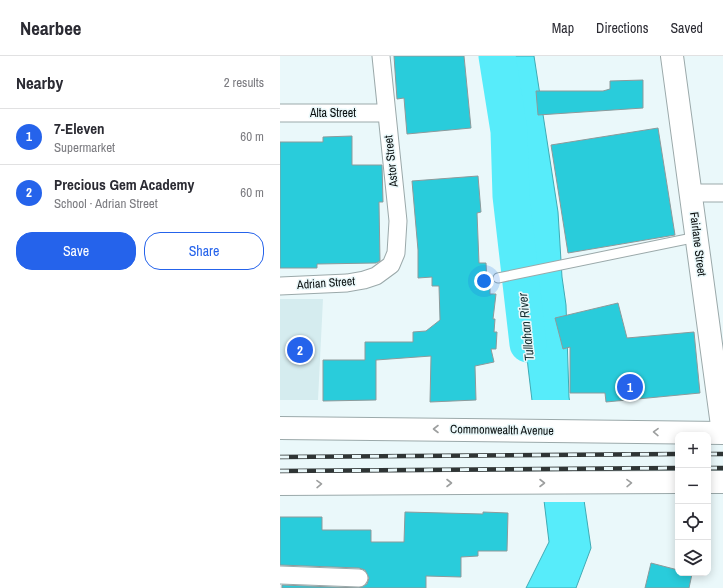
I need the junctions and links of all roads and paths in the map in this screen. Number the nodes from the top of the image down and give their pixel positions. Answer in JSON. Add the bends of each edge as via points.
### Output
{"nodes":[{"id":1,"x":381,"y":56,"type":"edge"},
{"id":2,"x":672,"y":56,"type":"edge"},
{"id":3,"x":280,"y":113,"type":"edge"},
{"id":4,"x":386,"y":113,"type":"junction"},
{"id":5,"x":692,"y":193,"type":"junction"},
{"id":6,"x":723,"y":193,"type":"edge"},
{"id":7,"x":697,"y":237,"type":"junction"},
{"id":8,"x":391,"y":265,"type":"joint"},
{"id":9,"x":498,"y":278,"type":"dead end"},
{"id":10,"x":280,"y":286,"type":"edge"},
{"id":11,"x":280,"y":428,"type":"edge"},
{"id":12,"x":723,"y":433,"type":"edge"},
{"id":13,"x":675,"y":482,"type":"edge"},
{"id":14,"x":711,"y":482,"type":"edge"},
{"id":15,"x":723,"y":482,"type":"edge"},
{"id":16,"x":280,"y":484,"type":"edge"},
{"id":17,"x":280,"y":575,"type":"edge"},
{"id":18,"x":359,"y":578,"type":"dead end"}],
"edges":[{"from":1,"to":4,"type":"street","name":"Astor Street"},
{"from":2,"to":5,"type":"main road","name":"Fairlane Street"},
{"from":3,"to":4,"type":"street","name":"Alta Street"},
{"from":4,"to":8,"type":"street","name":"Astor Street","via":[[398,227],[396,254]]},
{"from":5,"to":6,"type":"street"},
{"from":5,"to":7,"type":"main road","name":"Fairlane Street"},
{"from":7,"to":9,"type":"lane"},
{"from":7,"to":12,"type":"main road","name":"Fairlane Street"},
{"from":8,"to":10,"type":"street","name":"Adrian Street","via":[[376,276],[347,283]]},
{"from":12,"to":11,"type":"main road","name":"Commonwealth Avenue","one_way":true},
{"from":16,"to":13,"type":"main road","one_way":true},
{"from":14,"to":15,"type":"main road"},
{"from":17,"to":18,"type":"street"}]}
